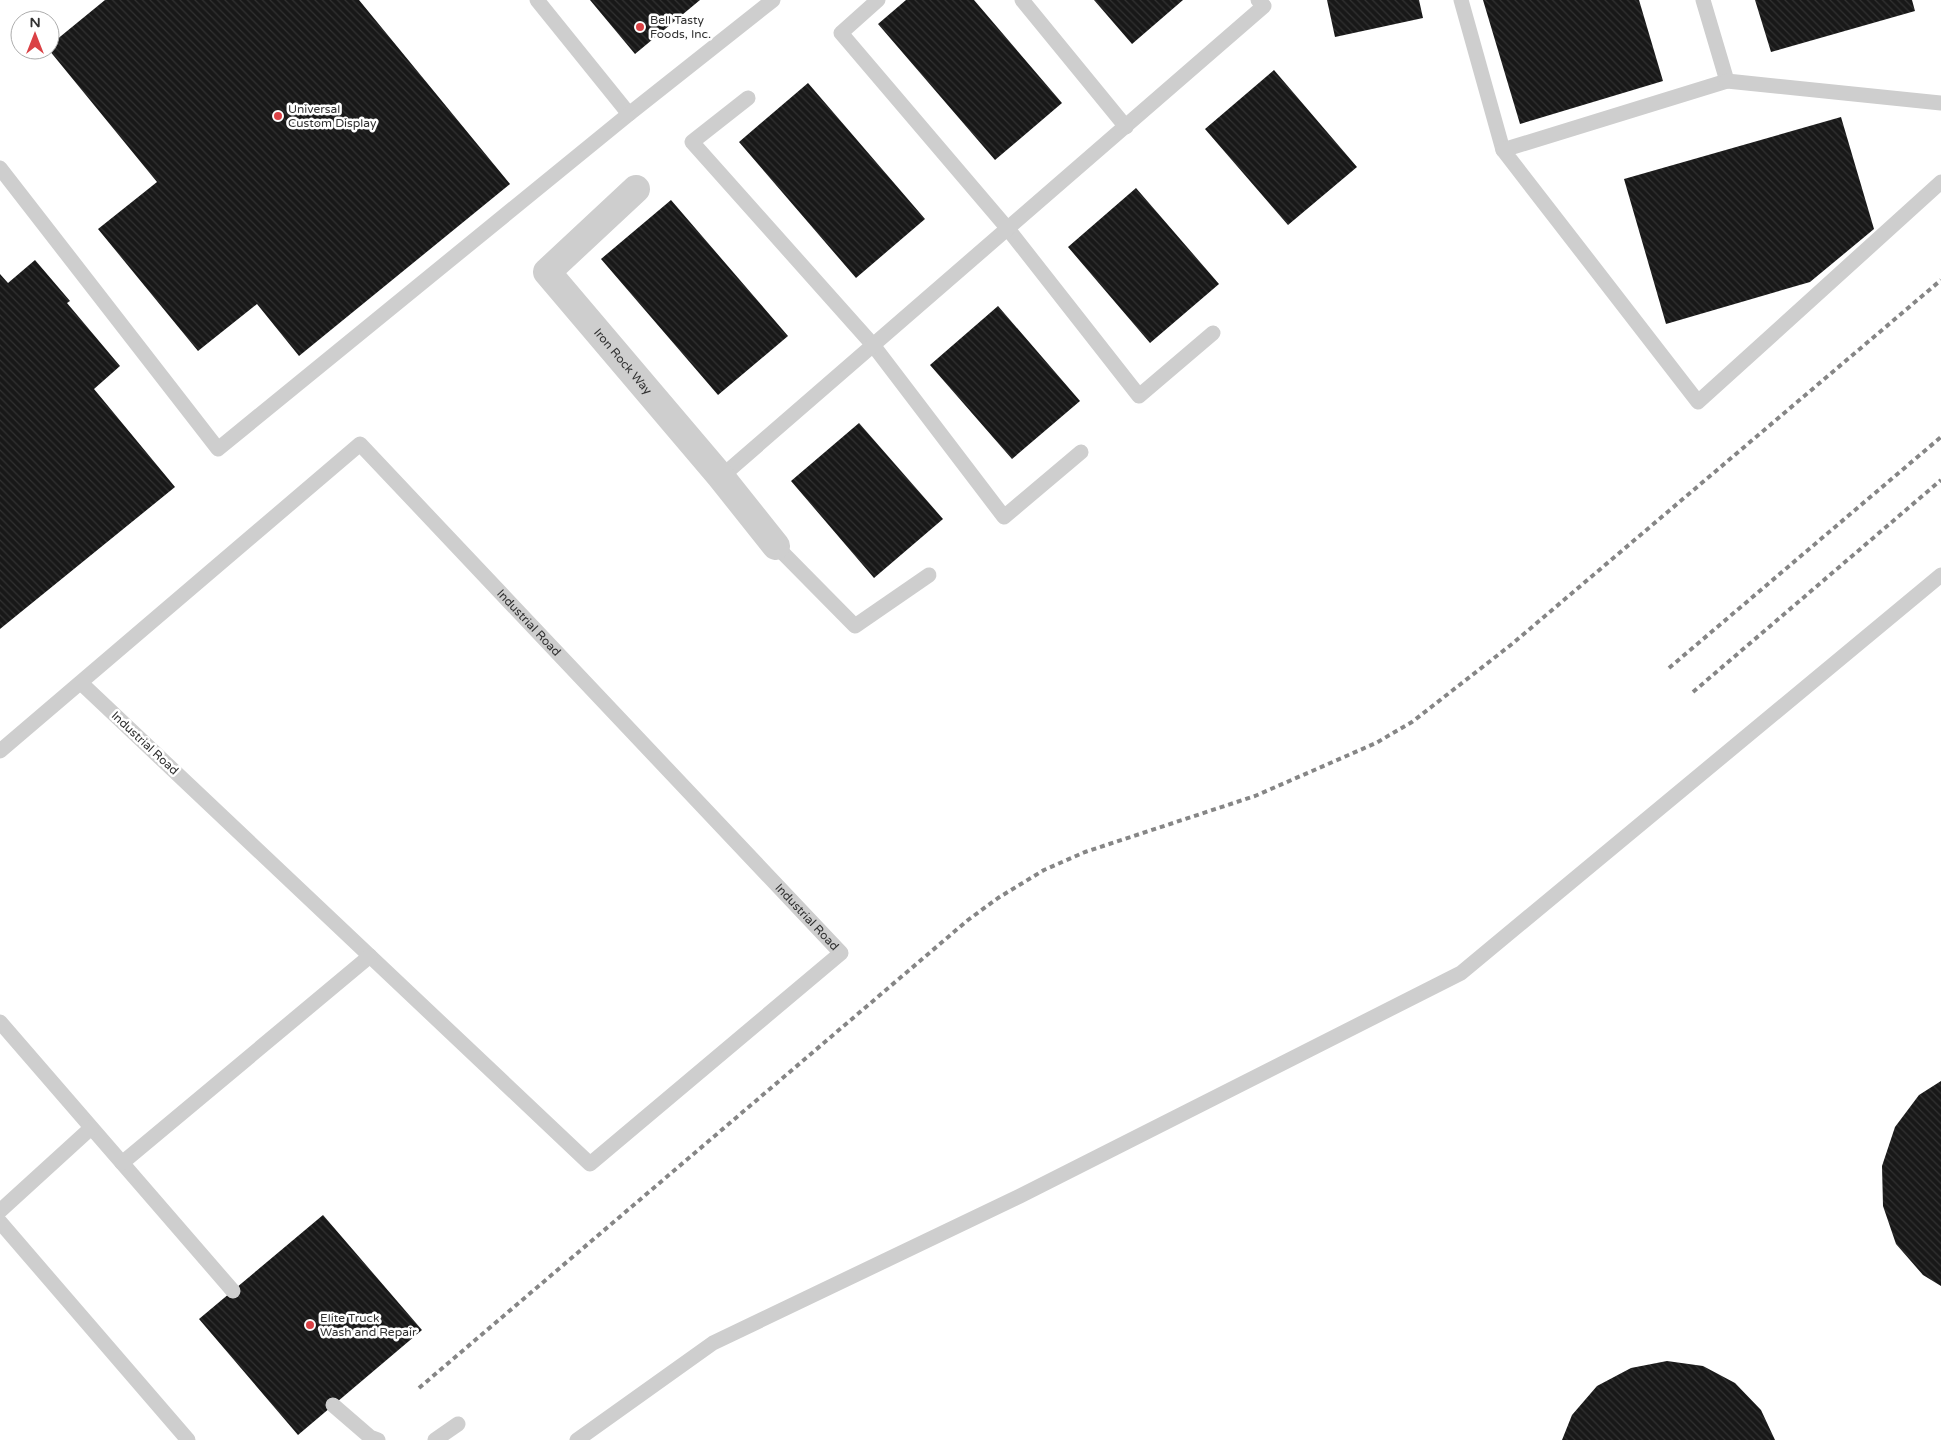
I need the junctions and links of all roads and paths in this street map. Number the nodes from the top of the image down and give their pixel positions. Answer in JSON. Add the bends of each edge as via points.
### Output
{"nodes":[{"id":1,"x":538,"y":0,"type":"edge"},
{"id":2,"x":773,"y":0,"type":"edge"},
{"id":3,"x":878,"y":0,"type":"edge"},
{"id":4,"x":1022,"y":0,"type":"edge"},
{"id":5,"x":1258,"y":0,"type":"edge"},
{"id":6,"x":1462,"y":0,"type":"edge"},
{"id":7,"x":1702,"y":0,"type":"edge"},
{"id":8,"x":1727,"y":81,"type":"junction"},
{"id":9,"x":748,"y":98,"type":"dead end"},
{"id":10,"x":1941,"y":103,"type":"edge"},
{"id":11,"x":629,"y":114,"type":"junction"},
{"id":12,"x":1126,"y":127,"type":"junction"},
{"id":13,"x":1503,"y":150,"type":"junction"},
{"id":14,"x":0,"y":168,"type":"edge"},
{"id":15,"x":1941,"y":182,"type":"edge"},
{"id":16,"x":636,"y":189,"type":"dead end"},
{"id":17,"x":1008,"y":229,"type":"junction"},
{"id":18,"x":1213,"y":333,"type":"dead end"},
{"id":19,"x":873,"y":345,"type":"junction"},
{"id":20,"x":1081,"y":452,"type":"dead end"},
{"id":21,"x":721,"y":477,"type":"junction"},
{"id":22,"x":776,"y":546,"type":"joint"},
{"id":23,"x":929,"y":575,"type":"dead end"},
{"id":24,"x":1941,"y":575,"type":"edge"},
{"id":25,"x":81,"y":683,"type":"junction"},
{"id":26,"x":0,"y":752,"type":"edge"},
{"id":27,"x":370,"y":956,"type":"junction"},
{"id":28,"x":0,"y":1022,"type":"edge"},
{"id":29,"x":91,"y":1128,"type":"junction"},
{"id":30,"x":122,"y":1163,"type":"junction"},
{"id":31,"x":0,"y":1211,"type":"edge"},
{"id":32,"x":0,"y":1222,"type":"edge"},
{"id":33,"x":233,"y":1291,"type":"dead end"},
{"id":34,"x":333,"y":1405,"type":"dead end"},
{"id":35,"x":458,"y":1424,"type":"dead end"},
{"id":36,"x":188,"y":1440,"type":"edge"},
{"id":37,"x":378,"y":1440,"type":"edge"},
{"id":38,"x":435,"y":1440,"type":"edge"},
{"id":39,"x":577,"y":1440,"type":"edge"}],
"edges":[{"from":1,"to":11,"type":"lane"},
{"from":2,"to":11,"type":"lane"},
{"from":3,"to":17,"type":"lane","via":[[841,33]]},
{"from":4,"to":12,"type":"lane"},
{"from":5,"to":12,"type":"lane","via":[[1264,6]]},
{"from":6,"to":13,"type":"lane"},
{"from":7,"to":8,"type":"lane"},
{"from":8,"to":10,"type":"lane"},
{"from":8,"to":13,"type":"lane"},
{"from":9,"to":19,"type":"lane","via":[[692,142]]},
{"from":11,"to":14,"type":"lane","via":[[218,449]]},
{"from":12,"to":17,"type":"lane"},
{"from":13,"to":15,"type":"lane","via":[[1698,402]]},
{"from":16,"to":21,"type":"street","name":"Iron Rock Way","via":[[547,272]]},
{"from":17,"to":18,"type":"lane","via":[[1139,396]]},
{"from":17,"to":19,"type":"lane"},
{"from":19,"to":20,"type":"lane","via":[[1004,517]]},
{"from":19,"to":21,"type":"lane"},
{"from":21,"to":22,"type":"street","name":"Iron Rock Way"},
{"from":22,"to":23,"type":"lane","via":[[855,626]]},
{"from":24,"to":39,"type":"lane","via":[[1461,973],[1029,1192],[713,1344]]},
{"from":25,"to":26,"type":"lane","name":"Industrial Road"},
{"from":25,"to":27,"type":"lane","name":"Industrial Road"},
{"from":25,"to":27,"type":"lane","name":"Industrial Road","via":[[360,444],[841,952],[590,1164]]},
{"from":27,"to":30,"type":"lane"},
{"from":28,"to":29,"type":"lane"},
{"from":29,"to":30,"type":"lane"},
{"from":29,"to":31,"type":"lane"},
{"from":30,"to":33,"type":"lane"},
{"from":32,"to":36,"type":"lane"},
{"from":34,"to":37,"type":"lane"},
{"from":35,"to":38,"type":"lane"}]}
